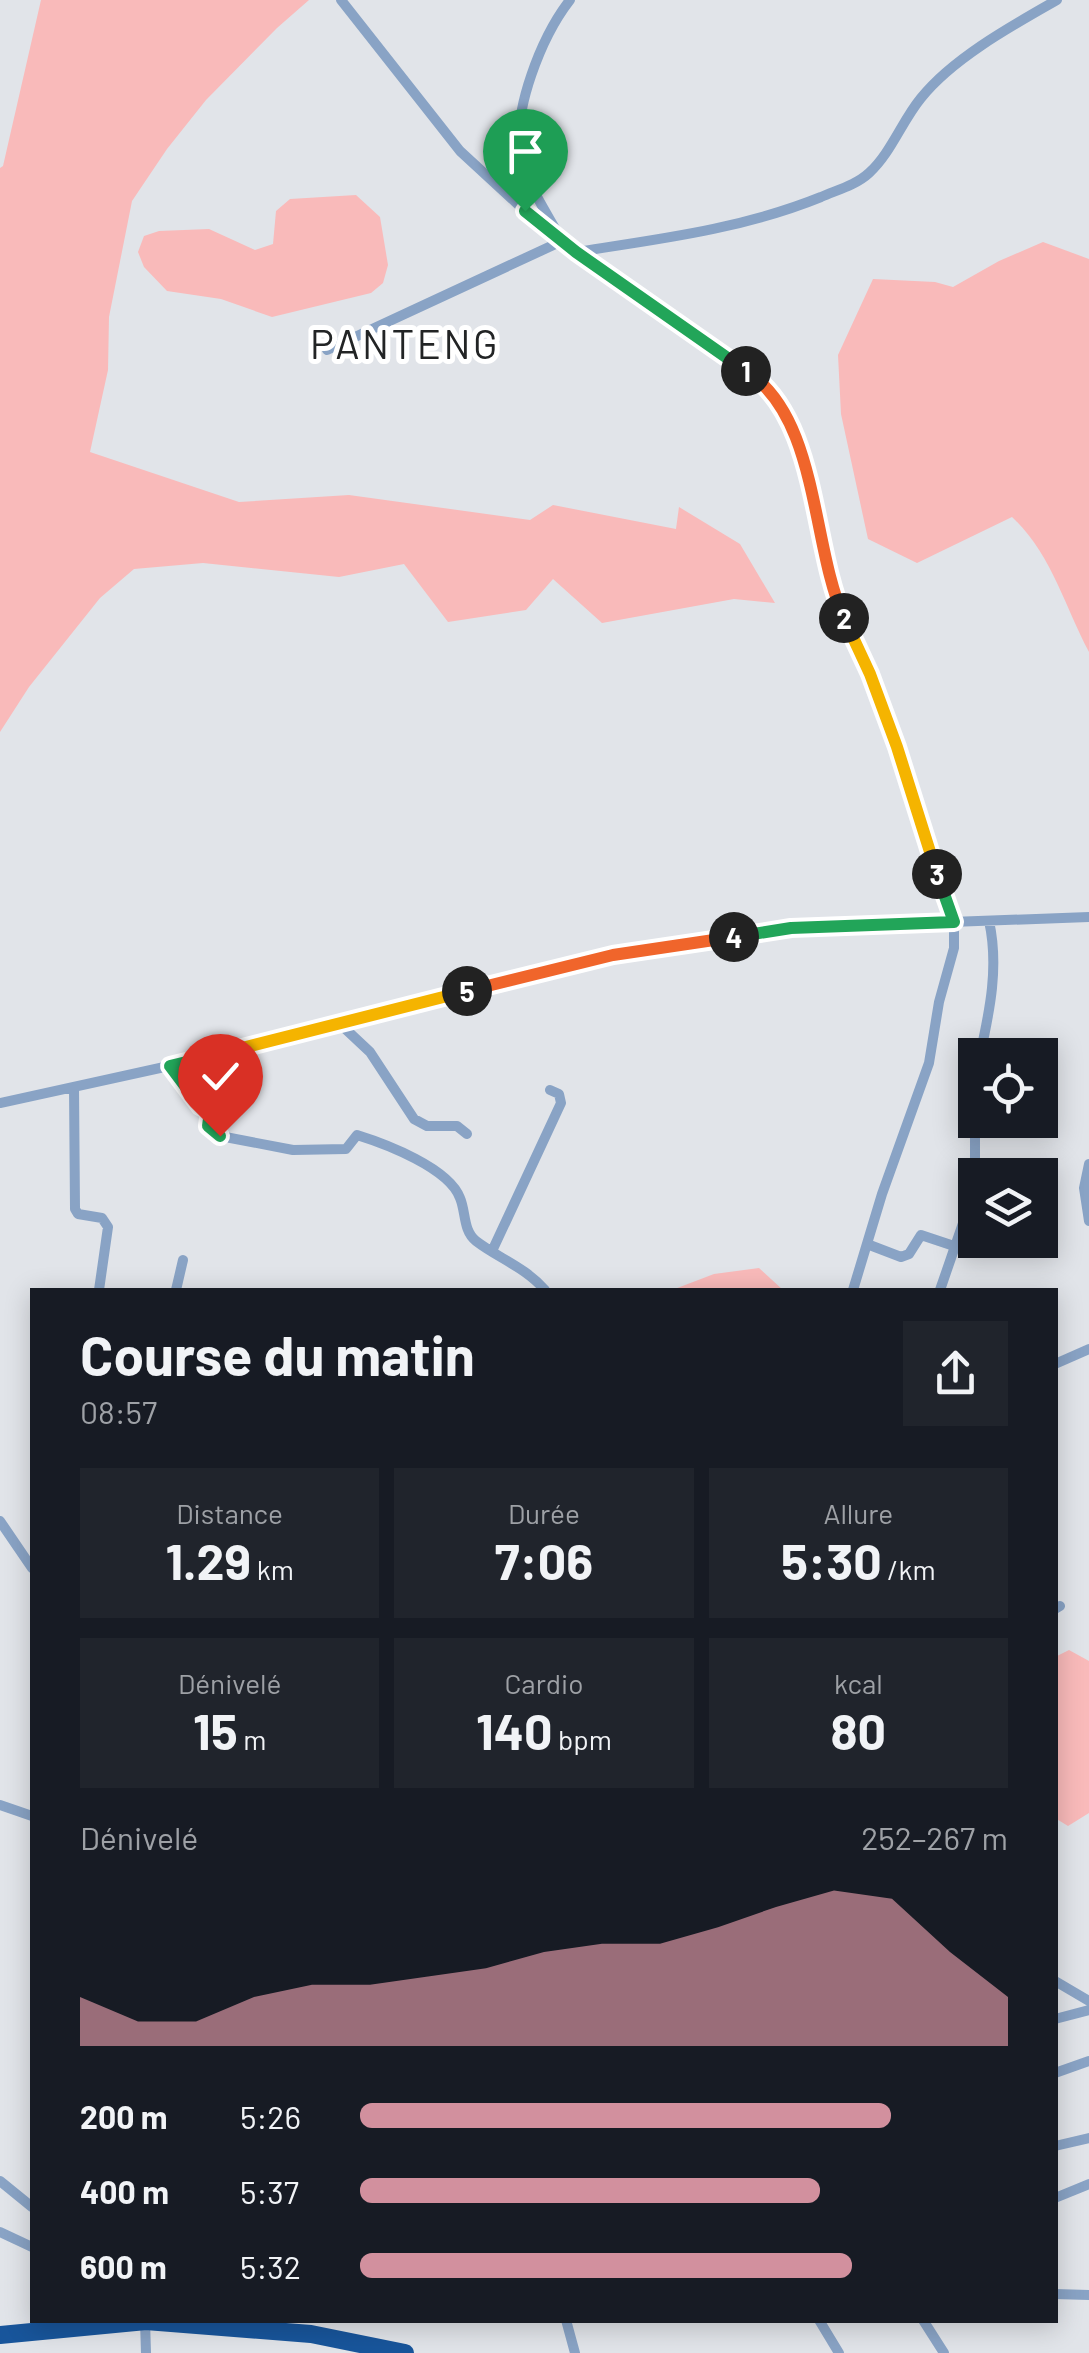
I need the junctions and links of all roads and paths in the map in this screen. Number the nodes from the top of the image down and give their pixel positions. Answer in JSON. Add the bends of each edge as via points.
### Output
{"nodes":[{"id":1,"x":341,"y":0,"type":"edge"},
{"id":2,"x":570,"y":0,"type":"edge"},
{"id":3,"x":1057,"y":0,"type":"edge"},
{"id":4,"x":562,"y":241,"type":"junction"},
{"id":5,"x":576,"y":252,"type":"junction"},
{"id":6,"x":326,"y":350,"type":"dead end"},
{"id":7,"x":1089,"y":917,"type":"edge"},
{"id":8,"x":989,"y":920,"type":"junction"},
{"id":9,"x":954,"y":922,"type":"junction"},
{"id":10,"x":338,"y":1022,"type":"junction"},
{"id":11,"x":984,"y":1038,"type":"edge"},
{"id":12,"x":170,"y":1066,"type":"junction"},
{"id":13,"x":74,"y":1087,"type":"junction"},
{"id":14,"x":550,"y":1090,"type":"dead end"},
{"id":15,"x":0,"y":1102,"type":"edge"},
{"id":16,"x":468,"y":1134,"type":"dead end"},
{"id":17,"x":975,"y":1138,"type":"edge"},
{"id":18,"x":1089,"y":1164,"type":"edge"},
{"id":19,"x":1089,"y":1221,"type":"edge"},
{"id":20,"x":868,"y":1244,"type":"junction"},
{"id":21,"x":954,"y":1246,"type":"junction"},
{"id":22,"x":958,"y":1246,"type":"edge"},
{"id":23,"x":493,"y":1249,"type":"junction"},
{"id":24,"x":183,"y":1260,"type":"dead end"},
{"id":25,"x":99,"y":1288,"type":"edge"},
{"id":26,"x":176,"y":1288,"type":"edge"},
{"id":27,"x":542,"y":1288,"type":"edge"},
{"id":28,"x":854,"y":1288,"type":"edge"},
{"id":29,"x":941,"y":1288,"type":"edge"},
{"id":30,"x":1089,"y":1349,"type":"edge"},
{"id":31,"x":1058,"y":1363,"type":"edge"},
{"id":32,"x":0,"y":1521,"type":"edge"},
{"id":33,"x":30,"y":1565,"type":"edge"},
{"id":34,"x":0,"y":1805,"type":"edge"},
{"id":35,"x":30,"y":1815,"type":"edge"},
{"id":36,"x":1058,"y":1983,"type":"edge"},
{"id":37,"x":1089,"y":2001,"type":"edge"},
{"id":38,"x":1089,"y":2010,"type":"edge"},
{"id":39,"x":1058,"y":2018,"type":"edge"},
{"id":40,"x":1089,"y":2061,"type":"edge"},
{"id":41,"x":1058,"y":2072,"type":"edge"},
{"id":42,"x":1089,"y":2138,"type":"edge"},
{"id":43,"x":1058,"y":2145,"type":"edge"},
{"id":44,"x":0,"y":2181,"type":"edge"},
{"id":45,"x":1089,"y":2184,"type":"edge"},
{"id":46,"x":1058,"y":2197,"type":"edge"},
{"id":47,"x":30,"y":2205,"type":"edge"},
{"id":48,"x":0,"y":2232,"type":"edge"},
{"id":49,"x":30,"y":2246,"type":"edge"},
{"id":50,"x":1058,"y":2294,"type":"edge"},
{"id":51,"x":1089,"y":2295,"type":"edge"},
{"id":52,"x":117,"y":2323,"type":"edge"},
{"id":53,"x":146,"y":2323,"type":"edge"},
{"id":54,"x":186,"y":2323,"type":"edge"},
{"id":55,"x":567,"y":2323,"type":"edge"},
{"id":56,"x":821,"y":2323,"type":"edge"},
{"id":57,"x":925,"y":2323,"type":"edge"},
{"id":58,"x":0,"y":2335,"type":"edge"},
{"id":59,"x":146,"y":2353,"type":"edge"},
{"id":60,"x":405,"y":2353,"type":"edge"},
{"id":61,"x":574,"y":2353,"type":"edge"},
{"id":62,"x":839,"y":2353,"type":"edge"},
{"id":63,"x":944,"y":2353,"type":"edge"}],
"edges":[{"from":1,"to":4,"type":"street","via":[[460,151]]},
{"from":2,"to":4,"type":"street","via":[[533,72],[518,128],[521,161]]},
{"from":3,"to":5,"type":"street","via":[[934,83],[878,162],[847,186],[732,227]]},
{"from":4,"to":5,"type":"street"},
{"from":4,"to":6,"type":"street"},
{"from":5,"to":9,"type":"street","via":[[778,399],[814,501],[834,592],[888,722]]},
{"from":7,"to":8,"type":"street"},
{"from":8,"to":9,"type":"street"},
{"from":8,"to":11,"type":"street","via":[[992,998]]},
{"from":9,"to":10,"type":"street","via":[[791,928],[613,955]]},
{"from":9,"to":20,"type":"street","via":[[930,1063]]},
{"from":10,"to":12,"type":"street"},
{"from":10,"to":16,"type":"street","via":[[370,1052],[414,1119]]},
{"from":12,"to":13,"type":"street"},
{"from":12,"to":23,"type":"street","via":[[210,1111],[208,1126],[220,1136],[319,1152],[346,1149],[357,1135],[412,1156],[459,1194],[469,1233]]},
{"from":13,"to":15,"type":"street"},
{"from":13,"to":25,"type":"street","via":[[75,1208],[108,1227]]},
{"from":14,"to":23,"type":"street","via":[[561,1103]]},
{"from":17,"to":21,"type":"street","via":[[970,1203]]},
{"from":18,"to":19,"type":"street"},
{"from":20,"to":21,"type":"street","via":[[901,1257],[921,1235]]},
{"from":20,"to":28,"type":"street"},
{"from":21,"to":22,"type":"street"},
{"from":21,"to":29,"type":"street"},
{"from":23,"to":27,"type":"street"},
{"from":24,"to":26,"type":"street"},
{"from":30,"to":31,"type":"street"},
{"from":32,"to":33,"type":"street"},
{"from":34,"to":35,"type":"street"},
{"from":36,"to":37,"type":"street"},
{"from":38,"to":39,"type":"street"},
{"from":40,"to":41,"type":"street"},
{"from":42,"to":43,"type":"street"},
{"from":44,"to":47,"type":"street"},
{"from":45,"to":46,"type":"street"},
{"from":48,"to":49,"type":"street"},
{"from":50,"to":51,"type":"street"},
{"from":52,"to":58,"type":"highway"},
{"from":53,"to":59,"type":"street"},
{"from":54,"to":60,"type":"highway","via":[[280,2330]]},
{"from":55,"to":61,"type":"street"},
{"from":56,"to":62,"type":"street"},
{"from":57,"to":63,"type":"street"}]}
